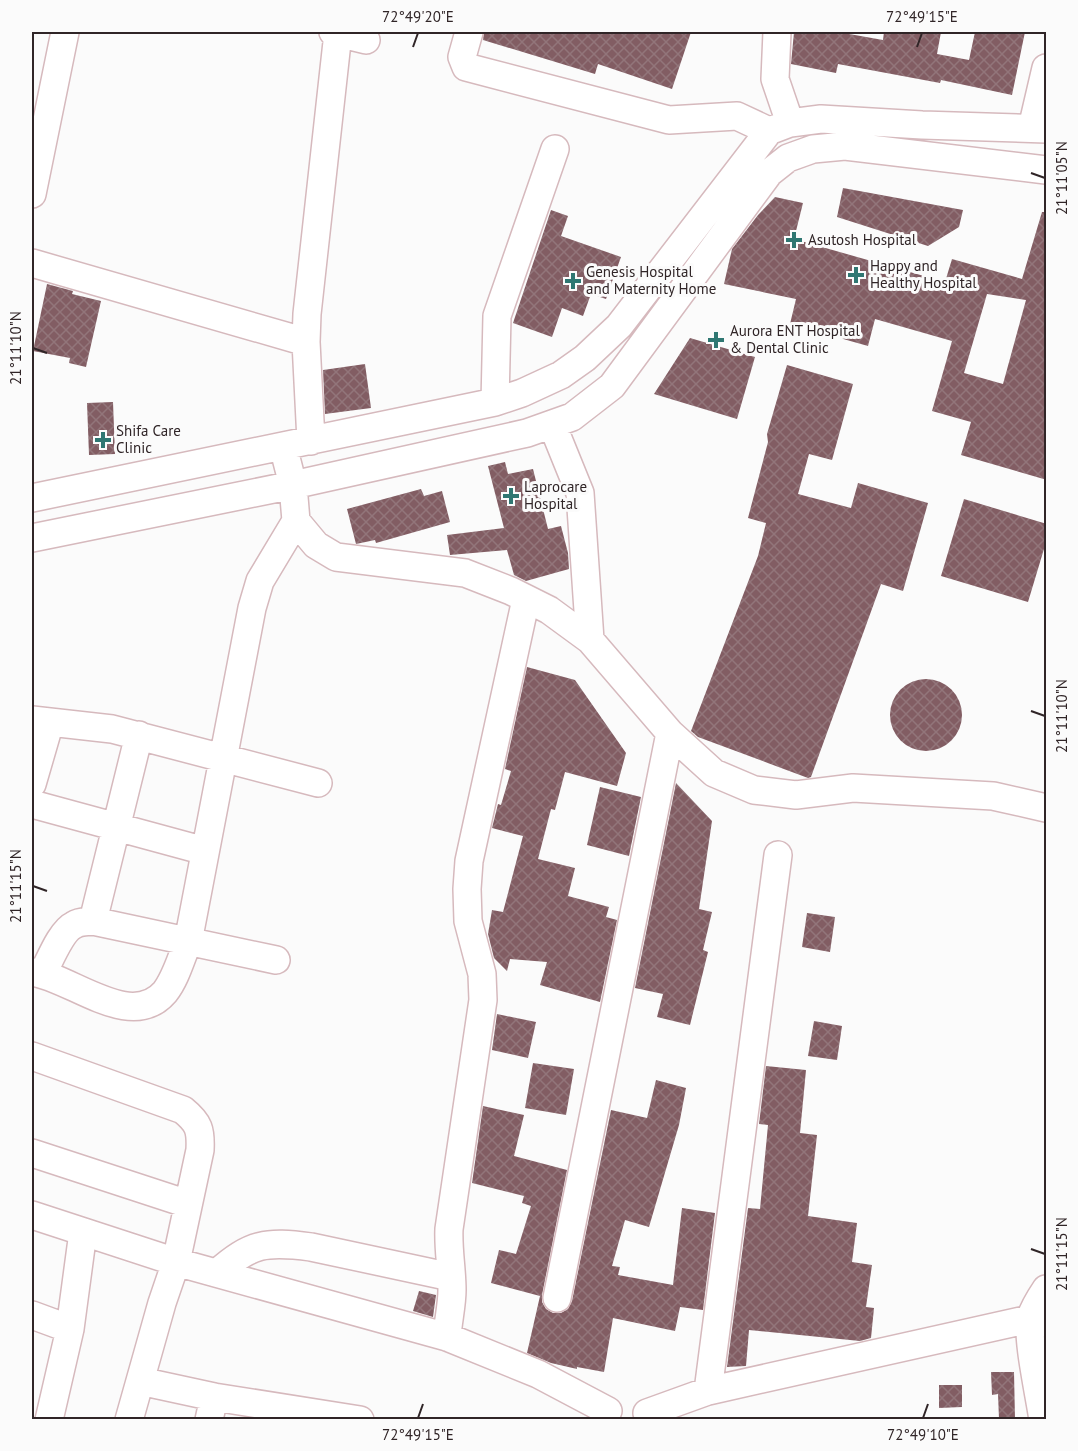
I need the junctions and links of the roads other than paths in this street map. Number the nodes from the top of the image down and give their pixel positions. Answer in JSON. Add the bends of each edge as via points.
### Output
{"nodes":[{"id":1,"x":65,"y":32,"type":"edge"},
{"id":2,"x":336,"y":32,"type":"edge"},
{"id":3,"x":469,"y":32,"type":"edge"},
{"id":4,"x":777,"y":32,"type":"edge"},
{"id":5,"x":366,"y":40,"type":"dead end"},
{"id":6,"x":1047,"y":69,"type":"edge"},
{"id":7,"x":780,"y":127,"type":"junction"},
{"id":8,"x":1039,"y":128,"type":"edge"},
{"id":9,"x":555,"y":149,"type":"dead end"},
{"id":10,"x":1047,"y":170,"type":"edge"},
{"id":11,"x":32,"y":194,"type":"edge"},
{"id":12,"x":32,"y":263,"type":"edge"},
{"id":13,"x":306,"y":342,"type":"junction"},
{"id":14,"x":495,"y":402,"type":"junction"},
{"id":15,"x":552,"y":424,"type":"junction"},
{"id":16,"x":311,"y":441,"type":"junction"},
{"id":17,"x":283,"y":446,"type":"junction"},
{"id":18,"x":293,"y":485,"type":"junction"},
{"id":19,"x":32,"y":498,"type":"edge"},
{"id":20,"x":296,"y":521,"type":"junction"},
{"id":21,"x":32,"y":538,"type":"edge"},
{"id":22,"x":526,"y":599,"type":"junction"},
{"id":23,"x":590,"y":640,"type":"junction"},
{"id":24,"x":41,"y":721,"type":"edge"},
{"id":25,"x":670,"y":733,"type":"junction"},
{"id":26,"x":139,"y":735,"type":"junction"},
{"id":27,"x":223,"y":758,"type":"junction"},
{"id":28,"x":318,"y":783,"type":"dead end"},
{"id":29,"x":32,"y":784,"type":"edge"},
{"id":30,"x":32,"y":804,"type":"edge"},
{"id":31,"x":1047,"y":808,"type":"edge"},
{"id":32,"x":117,"y":827,"type":"junction"},
{"id":33,"x":205,"y":851,"type":"junction"},
{"id":34,"x":778,"y":855,"type":"dead end"},
{"id":35,"x":93,"y":921,"type":"junction"},
{"id":36,"x":188,"y":942,"type":"junction"},
{"id":37,"x":276,"y":960,"type":"dead end"},
{"id":38,"x":37,"y":973,"type":"edge"},
{"id":39,"x":32,"y":1056,"type":"edge"},
{"id":40,"x":32,"y":1153,"type":"edge"},
{"id":41,"x":188,"y":1204,"type":"junction"},
{"id":42,"x":32,"y":1215,"type":"edge"},
{"id":43,"x":83,"y":1232,"type":"junction"},
{"id":44,"x":176,"y":1262,"type":"junction"},
{"id":45,"x":217,"y":1273,"type":"junction"},
{"id":46,"x":451,"y":1277,"type":"junction"},
{"id":47,"x":1047,"y":1289,"type":"edge"},
{"id":48,"x":557,"y":1298,"type":"dead end"},
{"id":49,"x":32,"y":1316,"type":"edge"},
{"id":50,"x":1038,"y":1321,"type":"edge"},
{"id":51,"x":70,"y":1329,"type":"junction"},
{"id":52,"x":447,"y":1337,"type":"junction"},
{"id":53,"x":140,"y":1381,"type":"junction"},
{"id":54,"x":708,"y":1391,"type":"junction"},
{"id":55,"x":211,"y":1408,"type":"edge"},
{"id":56,"x":606,"y":1415,"type":"edge"},
{"id":57,"x":648,"y":1416,"type":"edge"},
{"id":58,"x":49,"y":1419,"type":"edge"},
{"id":59,"x":129,"y":1419,"type":"edge"},
{"id":60,"x":358,"y":1419,"type":"edge"},
{"id":61,"x":1043,"y":1419,"type":"edge"}],
"edges":[{"from":1,"to":11,"type":"street"},
{"from":2,"to":5,"type":"street"},
{"from":2,"to":13,"type":"street"},
{"from":3,"to":7,"type":"street","via":[[462,57],[466,67],[669,120],[736,116]]},
{"from":4,"to":7,"type":"street","via":[[775,79]]},
{"from":6,"to":8,"type":"street"},
{"from":7,"to":8,"type":"street","via":[[821,119]]},
{"from":7,"to":14,"type":"street","via":[[635,302],[619,327],[561,375]]},
{"from":9,"to":14,"type":"street","via":[[497,315]]},
{"from":10,"to":15,"type":"street","via":[[845,146],[813,149],[788,158],[769,173],[612,386],[572,417]]},
{"from":12,"to":13,"type":"street"},
{"from":13,"to":16,"type":"street"},
{"from":14,"to":16,"type":"street"},
{"from":15,"to":18,"type":"street","via":[[527,433]]},
{"from":15,"to":23,"type":"street","via":[[580,493]]},
{"from":16,"to":17,"type":"street"},
{"from":17,"to":18,"type":"street"},
{"from":17,"to":19,"type":"street"},
{"from":18,"to":20,"type":"street"},
{"from":18,"to":21,"type":"street"},
{"from":20,"to":22,"type":"street","via":[[316,545],[336,557],[465,573]]},
{"from":20,"to":27,"type":"street","via":[[260,581]]},
{"from":22,"to":23,"type":"street","via":[[549,610]]},
{"from":22,"to":46,"type":"street","via":[[469,861],[468,921],[483,974],[483,1000],[449,1229]]},
{"from":23,"to":25,"type":"street"},
{"from":24,"to":26,"type":"street"},
{"from":24,"to":29,"type":"street"},
{"from":25,"to":31,"type":"street","via":[[714,772],[754,790],[796,795],[853,788],[993,796]]},
{"from":25,"to":48,"type":"street"},
{"from":26,"to":27,"type":"street"},
{"from":26,"to":32,"type":"street"},
{"from":27,"to":28,"type":"street"},
{"from":27,"to":33,"type":"street"},
{"from":30,"to":32,"type":"street"},
{"from":32,"to":33,"type":"street"},
{"from":32,"to":35,"type":"street"},
{"from":33,"to":36,"type":"street"},
{"from":34,"to":54,"type":"street"},
{"from":35,"to":36,"type":"street"},
{"from":35,"to":38,"type":"street","via":[[72,925]]},
{"from":36,"to":37,"type":"street"},
{"from":36,"to":38,"type":"street","via":[[173,980],[153,1002],[142,1007],[117,1004]]},
{"from":39,"to":41,"type":"street","via":[[183,1110],[194,1119],[200,1133],[200,1150]]},
{"from":40,"to":41,"type":"street"},
{"from":41,"to":44,"type":"street"},
{"from":42,"to":43,"type":"street"},
{"from":43,"to":44,"type":"street"},
{"from":43,"to":51,"type":"street"},
{"from":44,"to":45,"type":"street"},
{"from":44,"to":53,"type":"street"},
{"from":45,"to":46,"type":"street","via":[[237,1255],[260,1245],[289,1244]]},
{"from":45,"to":52,"type":"street"},
{"from":46,"to":52,"type":"street"},
{"from":47,"to":50,"type":"street","via":[[1037,1301]]},
{"from":49,"to":51,"type":"street"},
{"from":50,"to":54,"type":"street"},
{"from":50,"to":61,"type":"street","via":[[1032,1345]]},
{"from":51,"to":58,"type":"street"},
{"from":52,"to":56,"type":"street","via":[[538,1374]]},
{"from":53,"to":55,"type":"street"},
{"from":53,"to":59,"type":"street"},
{"from":54,"to":57,"type":"street"},
{"from":55,"to":60,"type":"street"},
{"from":56,"to":57,"type":"street","via":[[628,1402],[642,1408]]}]}
